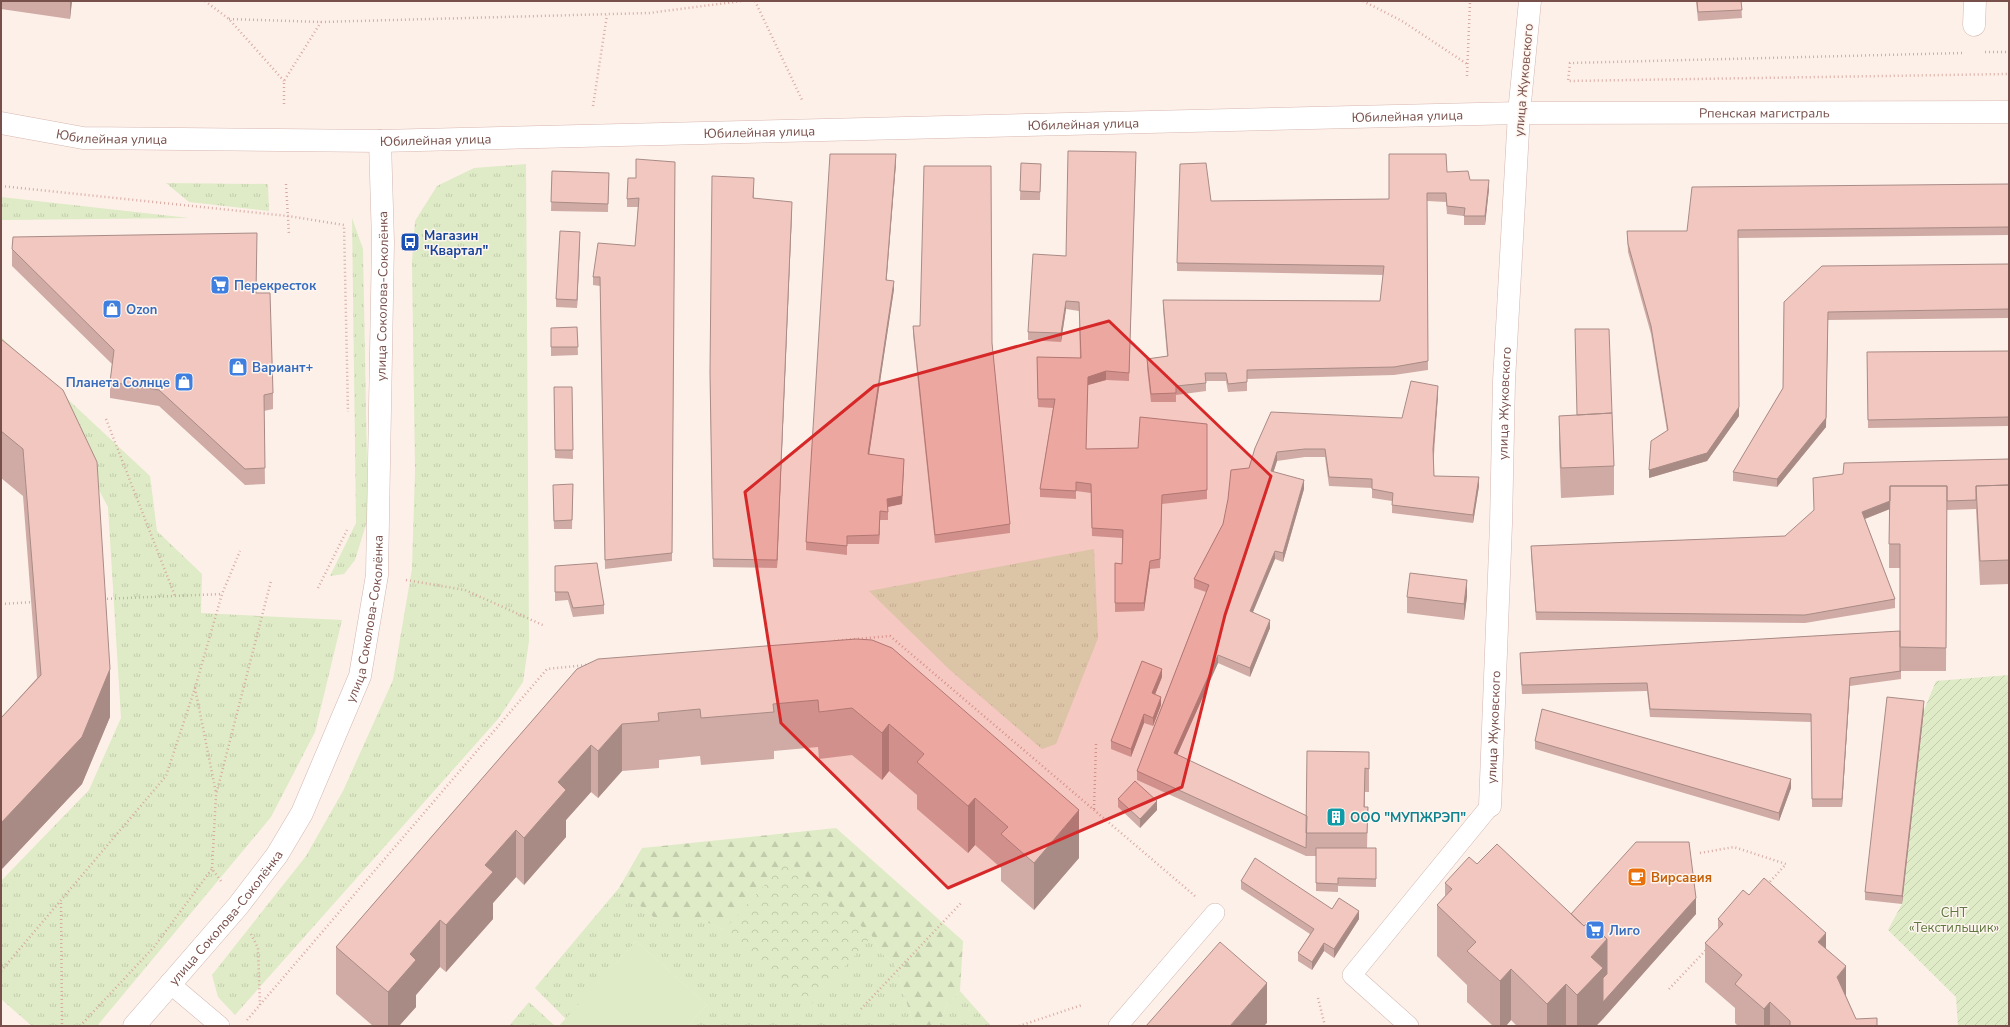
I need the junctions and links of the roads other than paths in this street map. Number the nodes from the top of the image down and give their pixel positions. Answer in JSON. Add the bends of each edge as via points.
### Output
{"nodes":[{"id":1,"x":1530,"y":1,"type":"edge"},
{"id":2,"x":1975,"y":1,"type":"edge"},
{"id":3,"x":1974,"y":25,"type":"dead end"},
{"id":4,"x":1519,"y":112,"type":"junction"},
{"id":5,"x":2009,"y":112,"type":"edge"},
{"id":6,"x":1,"y":123,"type":"edge"},
{"id":7,"x":380,"y":141,"type":"junction"},
{"id":8,"x":1490,"y":806,"type":"joint"},
{"id":9,"x":1215,"y":913,"type":"road end"},
{"id":10,"x":170,"y":983,"type":"junction"},
{"id":11,"x":134,"y":1026,"type":"edge"},
{"id":12,"x":220,"y":1026,"type":"edge"},
{"id":13,"x":1118,"y":1026,"type":"edge"},
{"id":14,"x":1409,"y":1026,"type":"edge"}],
"edges":[{"from":1,"to":4,"type":"main road","name":"улица Жуковского"},
{"from":2,"to":3,"type":"main road"},
{"from":4,"to":5,"type":"main road","name":"Рпенская магистраль"},
{"from":4,"to":7,"type":"main road","name":"Юбилейная улица"},
{"from":4,"to":8,"type":"main road","name":"улица Жуковского","via":[[1505,374]]},
{"from":6,"to":7,"type":"main road","name":"Юбилейная улица","via":[[83,138]]},
{"from":7,"to":10,"type":"main road","name":"улица Соколова-Соколёнка","via":[[383,242],[377,575],[360,676],[302,813],[277,855],[238,906]]},
{"from":8,"to":14,"type":"lane","via":[[1352,975]]},
{"from":9,"to":13,"type":"lane"},
{"from":10,"to":11,"type":"main road","name":"улица Соколова-Соколёнка"},
{"from":10,"to":12,"type":"lane"}]}
